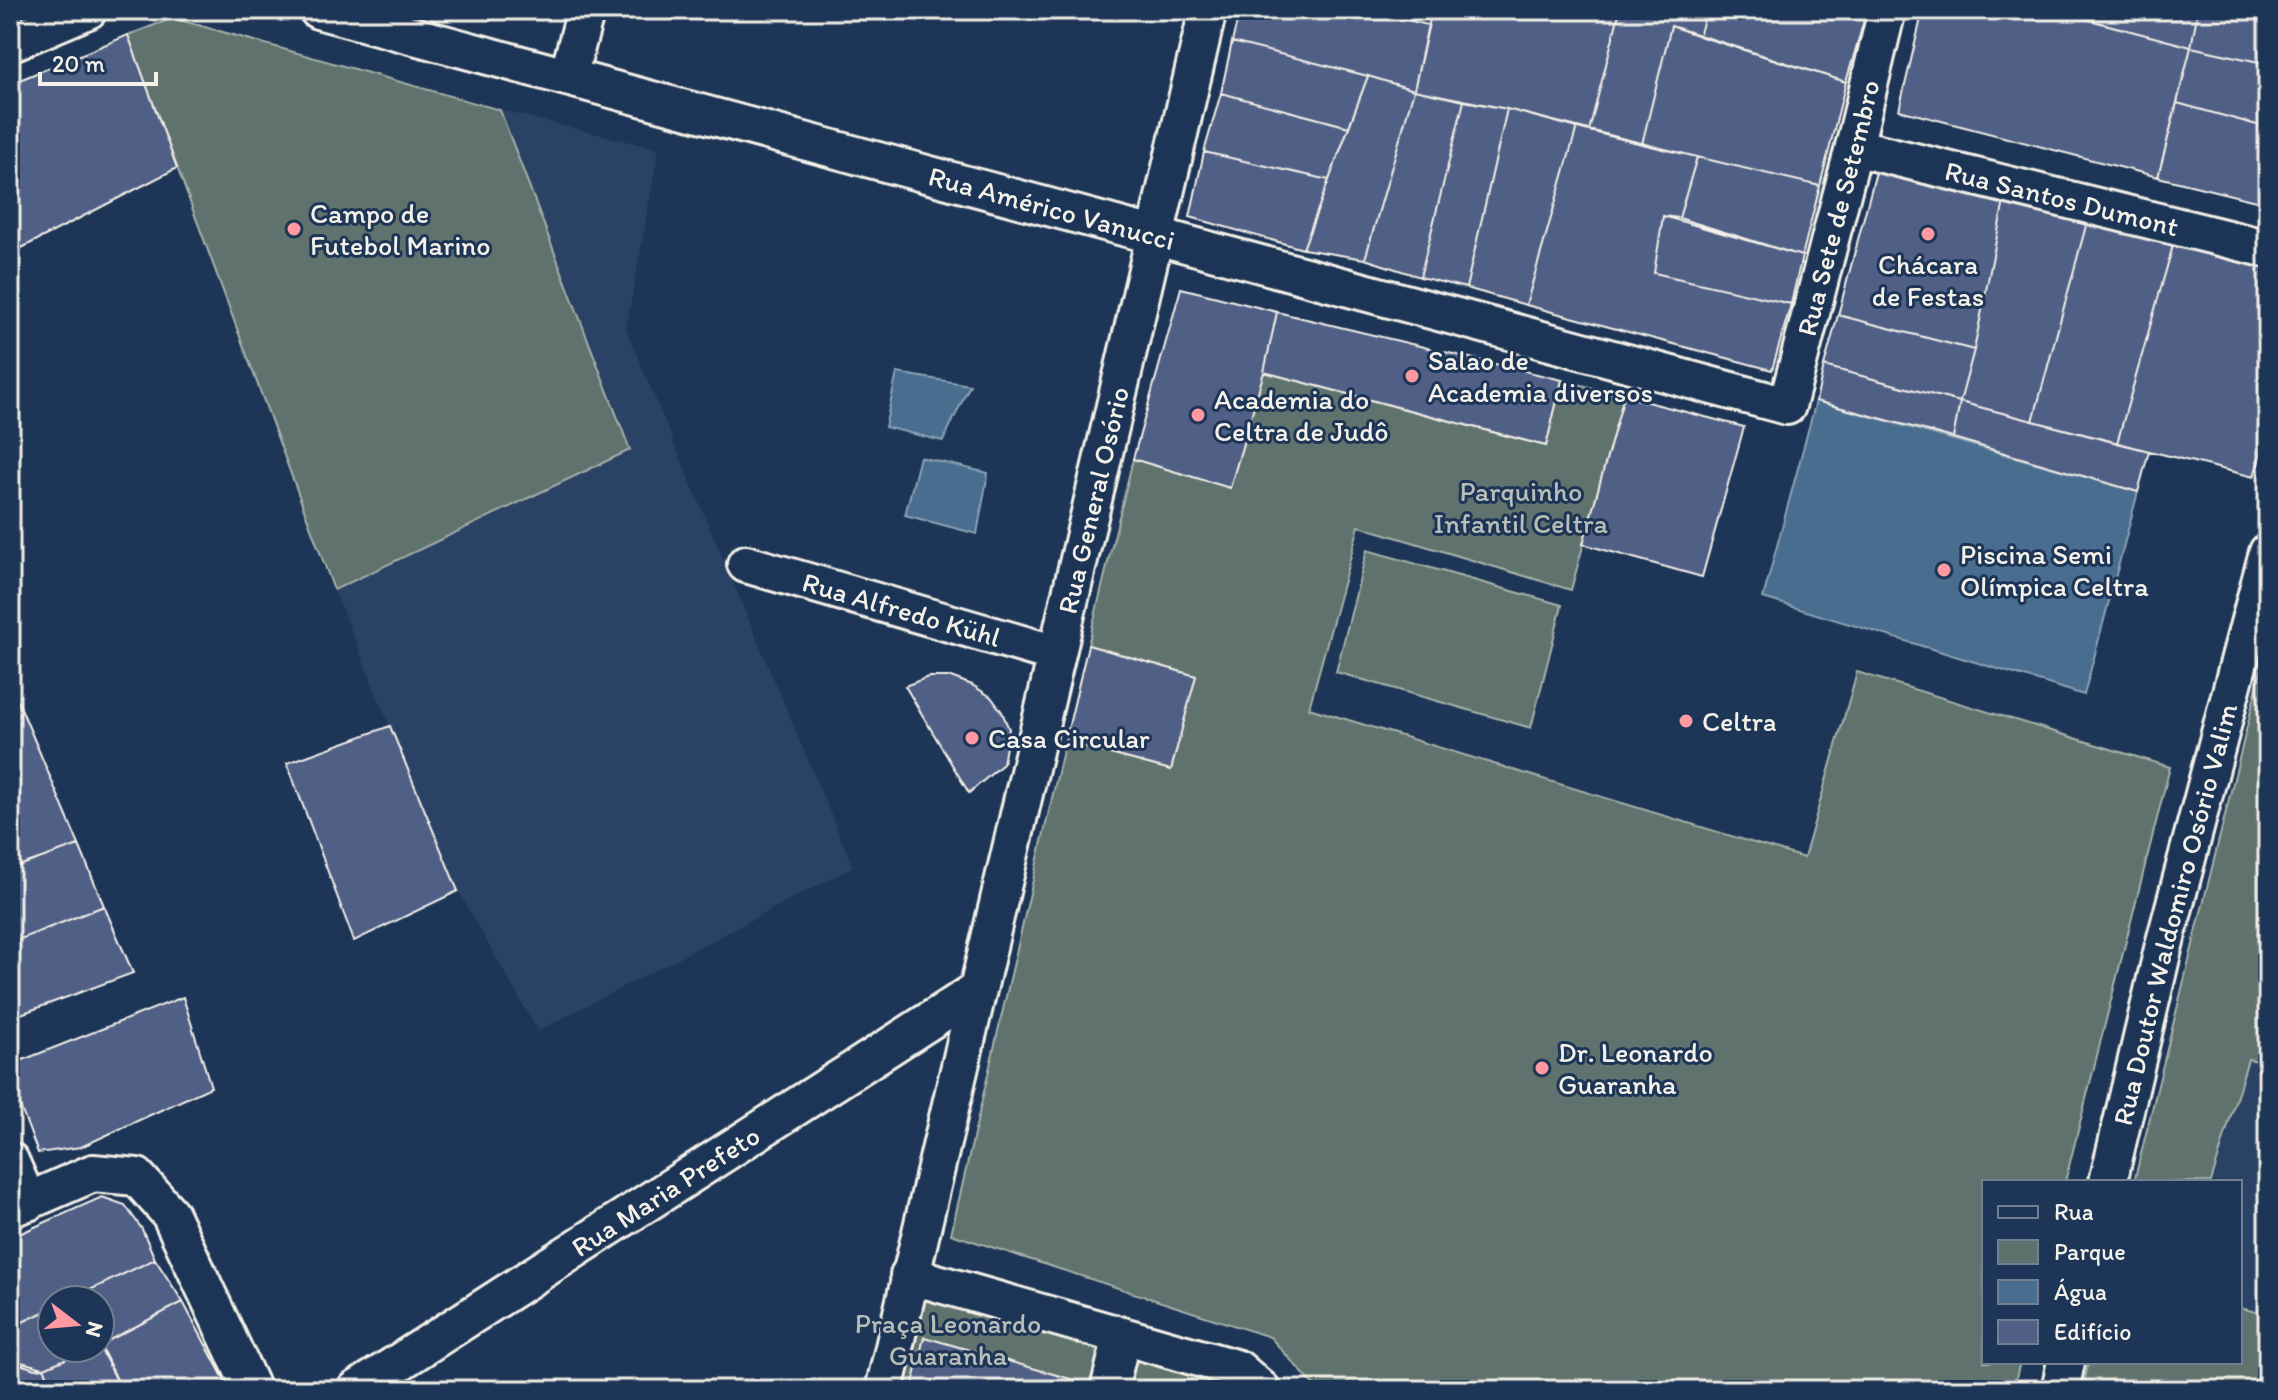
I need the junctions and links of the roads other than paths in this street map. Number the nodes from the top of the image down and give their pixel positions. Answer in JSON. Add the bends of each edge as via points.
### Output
{"nodes":[{"id":1,"x":88,"y":10,"type":"edge"},
{"id":2,"x":318,"y":10,"type":"edge"},
{"id":3,"x":586,"y":10,"type":"edge"},
{"id":4,"x":1208,"y":10,"type":"edge"},
{"id":5,"x":1887,"y":10,"type":"edge"},
{"id":6,"x":10,"y":43,"type":"edge"},
{"id":7,"x":568,"y":77,"type":"junction"},
{"id":8,"x":1854,"y":147,"type":"junction"},
{"id":9,"x":1154,"y":235,"type":"junction"},
{"id":10,"x":2268,"y":249,"type":"edge"},
{"id":11,"x":1787,"y":406,"type":"joint"},
{"id":12,"x":2268,"y":552,"type":"edge"},
{"id":13,"x":746,"y":564,"type":"dead end"},
{"id":14,"x":1056,"y":654,"type":"junction"},
{"id":15,"x":976,"y":991,"type":"junction"},
{"id":16,"x":10,"y":1161,"type":"edge"},
{"id":17,"x":2108,"y":1180,"type":"edge"},
{"id":18,"x":19,"y":1206,"type":"edge"},
{"id":19,"x":909,"y":1275,"type":"junction"},
{"id":20,"x":1122,"y":1336,"type":"junction"},
{"id":21,"x":2066,"y":1364,"type":"edge"},
{"id":22,"x":252,"y":1390,"type":"edge"},
{"id":23,"x":356,"y":1390,"type":"edge"},
{"id":24,"x":884,"y":1390,"type":"edge"},
{"id":25,"x":1109,"y":1390,"type":"edge"},
{"id":26,"x":1262,"y":1390,"type":"edge"},
{"id":27,"x":2060,"y":1390,"type":"edge"}],
"edges":[{"from":1,"to":6,"type":"street"},
{"from":2,"to":7,"type":"street","name":"Rua Américo Vanucci"},
{"from":3,"to":7,"type":"street"},
{"from":4,"to":9,"type":"street","name":"Rua General Osório"},
{"from":5,"to":8,"type":"street","name":"Rua Sete de Setembro"},
{"from":7,"to":9,"type":"street","name":"Rua Américo Vanucci"},
{"from":8,"to":10,"type":"street","name":"Rua Santos Dumont"},
{"from":8,"to":11,"type":"street","name":"Rua Sete de Setembro"},
{"from":9,"to":11,"type":"street","name":"Rua Américo Vanucci"},
{"from":9,"to":14,"type":"street","name":"Rua General Osório"},
{"from":12,"to":17,"type":"street","name":"Rua Doutor Waldomiro Osório Valim","via":[[2163,949]]},
{"from":13,"to":14,"type":"street","name":"Rua Alfredo Kühl"},
{"from":14,"to":15,"type":"street","name":"Rua General Osório"},
{"from":15,"to":19,"type":"street","name":"Rua General Osório"},
{"from":15,"to":23,"type":"street","name":"Rua Maria Prefeto"},
{"from":16,"to":18,"type":"street"},
{"from":18,"to":22,"type":"street","via":[[93,1173],[137,1177],[170,1214]]},
{"from":19,"to":20,"type":"street"},
{"from":19,"to":24,"type":"street","name":"Rua General Osório"},
{"from":20,"to":25,"type":"street"},
{"from":20,"to":26,"type":"street","via":[[1238,1369]]},
{"from":21,"to":27,"type":"street"}]}
